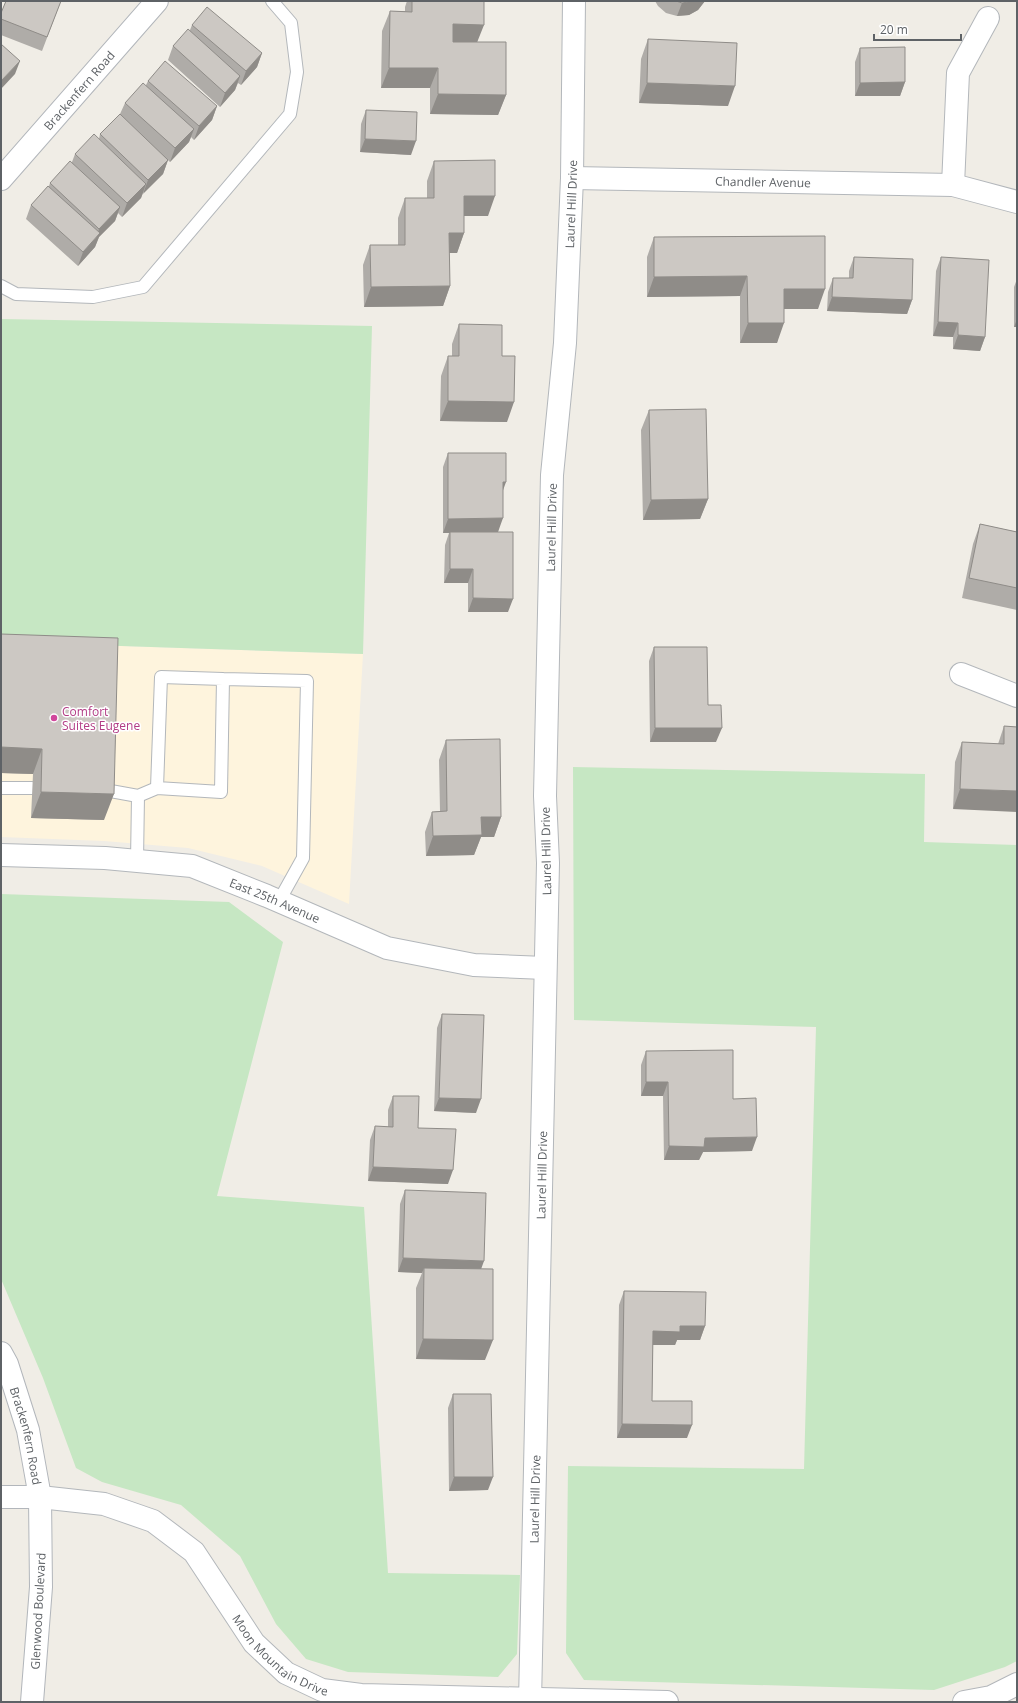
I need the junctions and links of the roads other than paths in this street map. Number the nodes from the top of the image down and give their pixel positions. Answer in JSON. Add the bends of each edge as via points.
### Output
{"nodes":[{"id":1,"x":157,"y":1,"type":"edge"},
{"id":2,"x":272,"y":1,"type":"edge"},
{"id":3,"x":574,"y":1,"type":"edge"},
{"id":4,"x":988,"y":18,"type":"dead end"},
{"id":5,"x":572,"y":178,"type":"junction"},
{"id":6,"x":1,"y":179,"type":"edge"},
{"id":7,"x":953,"y":185,"type":"junction"},
{"id":8,"x":1017,"y":202,"type":"edge"},
{"id":9,"x":1,"y":286,"type":"edge"},
{"id":10,"x":961,"y":674,"type":"dead end"},
{"id":11,"x":223,"y":679,"type":"junction"},
{"id":12,"x":1017,"y":696,"type":"edge"},
{"id":13,"x":1,"y":788,"type":"edge"},
{"id":14,"x":32,"y":788,"type":"dead end"},
{"id":15,"x":157,"y":788,"type":"junction"},
{"id":16,"x":105,"y":790,"type":"edge"},
{"id":17,"x":138,"y":796,"type":"junction"},
{"id":18,"x":1,"y":855,"type":"edge"},
{"id":19,"x":137,"y":861,"type":"junction"},
{"id":20,"x":280,"y":901,"type":"junction"},
{"id":21,"x":545,"y":968,"type":"junction"},
{"id":22,"x":1,"y":1353,"type":"edge"},
{"id":23,"x":1,"y":1497,"type":"edge"},
{"id":24,"x":40,"y":1497,"type":"junction"},
{"id":25,"x":1017,"y":1684,"type":"edge"},
{"id":26,"x":530,"y":1700,"type":"edge"},
{"id":27,"x":32,"y":1702,"type":"edge"},
{"id":28,"x":667,"y":1702,"type":"edge"},
{"id":29,"x":964,"y":1702,"type":"edge"}],
"edges":[{"from":1,"to":6,"type":"street","name":"Brackenfern Road"},
{"from":2,"to":9,"type":"lane","via":[[291,23],[297,72],[290,114],[143,287],[93,297],[16,294]]},
{"from":3,"to":5,"type":"street","name":"Laurel Hill Drive"},
{"from":4,"to":7,"type":"street","via":[[958,73]]},
{"from":5,"to":7,"type":"street","name":"Chandler Avenue"},
{"from":5,"to":21,"type":"street","name":"Laurel Hill Drive","via":[[565,343],[552,475],[545,789],[548,863]]},
{"from":7,"to":8,"type":"street","name":"Chandler Avenue"},
{"from":10,"to":12,"type":"street"},
{"from":11,"to":15,"type":"lane","via":[[161,677]]},
{"from":11,"to":15,"type":"lane","via":[[222,792]]},
{"from":11,"to":20,"type":"lane","via":[[307,681],[303,858]]},
{"from":13,"to":14,"type":"lane"},
{"from":15,"to":17,"type":"lane"},
{"from":16,"to":17,"type":"lane"},
{"from":17,"to":19,"type":"lane"},
{"from":18,"to":19,"type":"street","name":"East 25th Avenue"},
{"from":19,"to":20,"type":"street","name":"East 25th Avenue","via":[[192,866]]},
{"from":20,"to":21,"type":"street","name":"East 25th Avenue","via":[[387,948],[474,964]]},
{"from":21,"to":26,"type":"street","name":"Laurel Hill Drive"},
{"from":22,"to":24,"type":"street","name":"Brackenfern Road","via":[[7,1364],[28,1430]]},
{"from":23,"to":24,"type":"street","name":"Moon Mountain Drive"},
{"from":24,"to":26,"type":"street","name":"Moon Mountain Drive","via":[[104,1504],[153,1521],[194,1552],[254,1643],[286,1673],[322,1690],[361,1695]]},
{"from":24,"to":27,"type":"street","name":"Glenwood Boulevard","via":[[42,1586]]},
{"from":25,"to":29,"type":"street","via":[[991,1697]]},
{"from":26,"to":28,"type":"street","name":"Moon Mountain Drive"}]}
